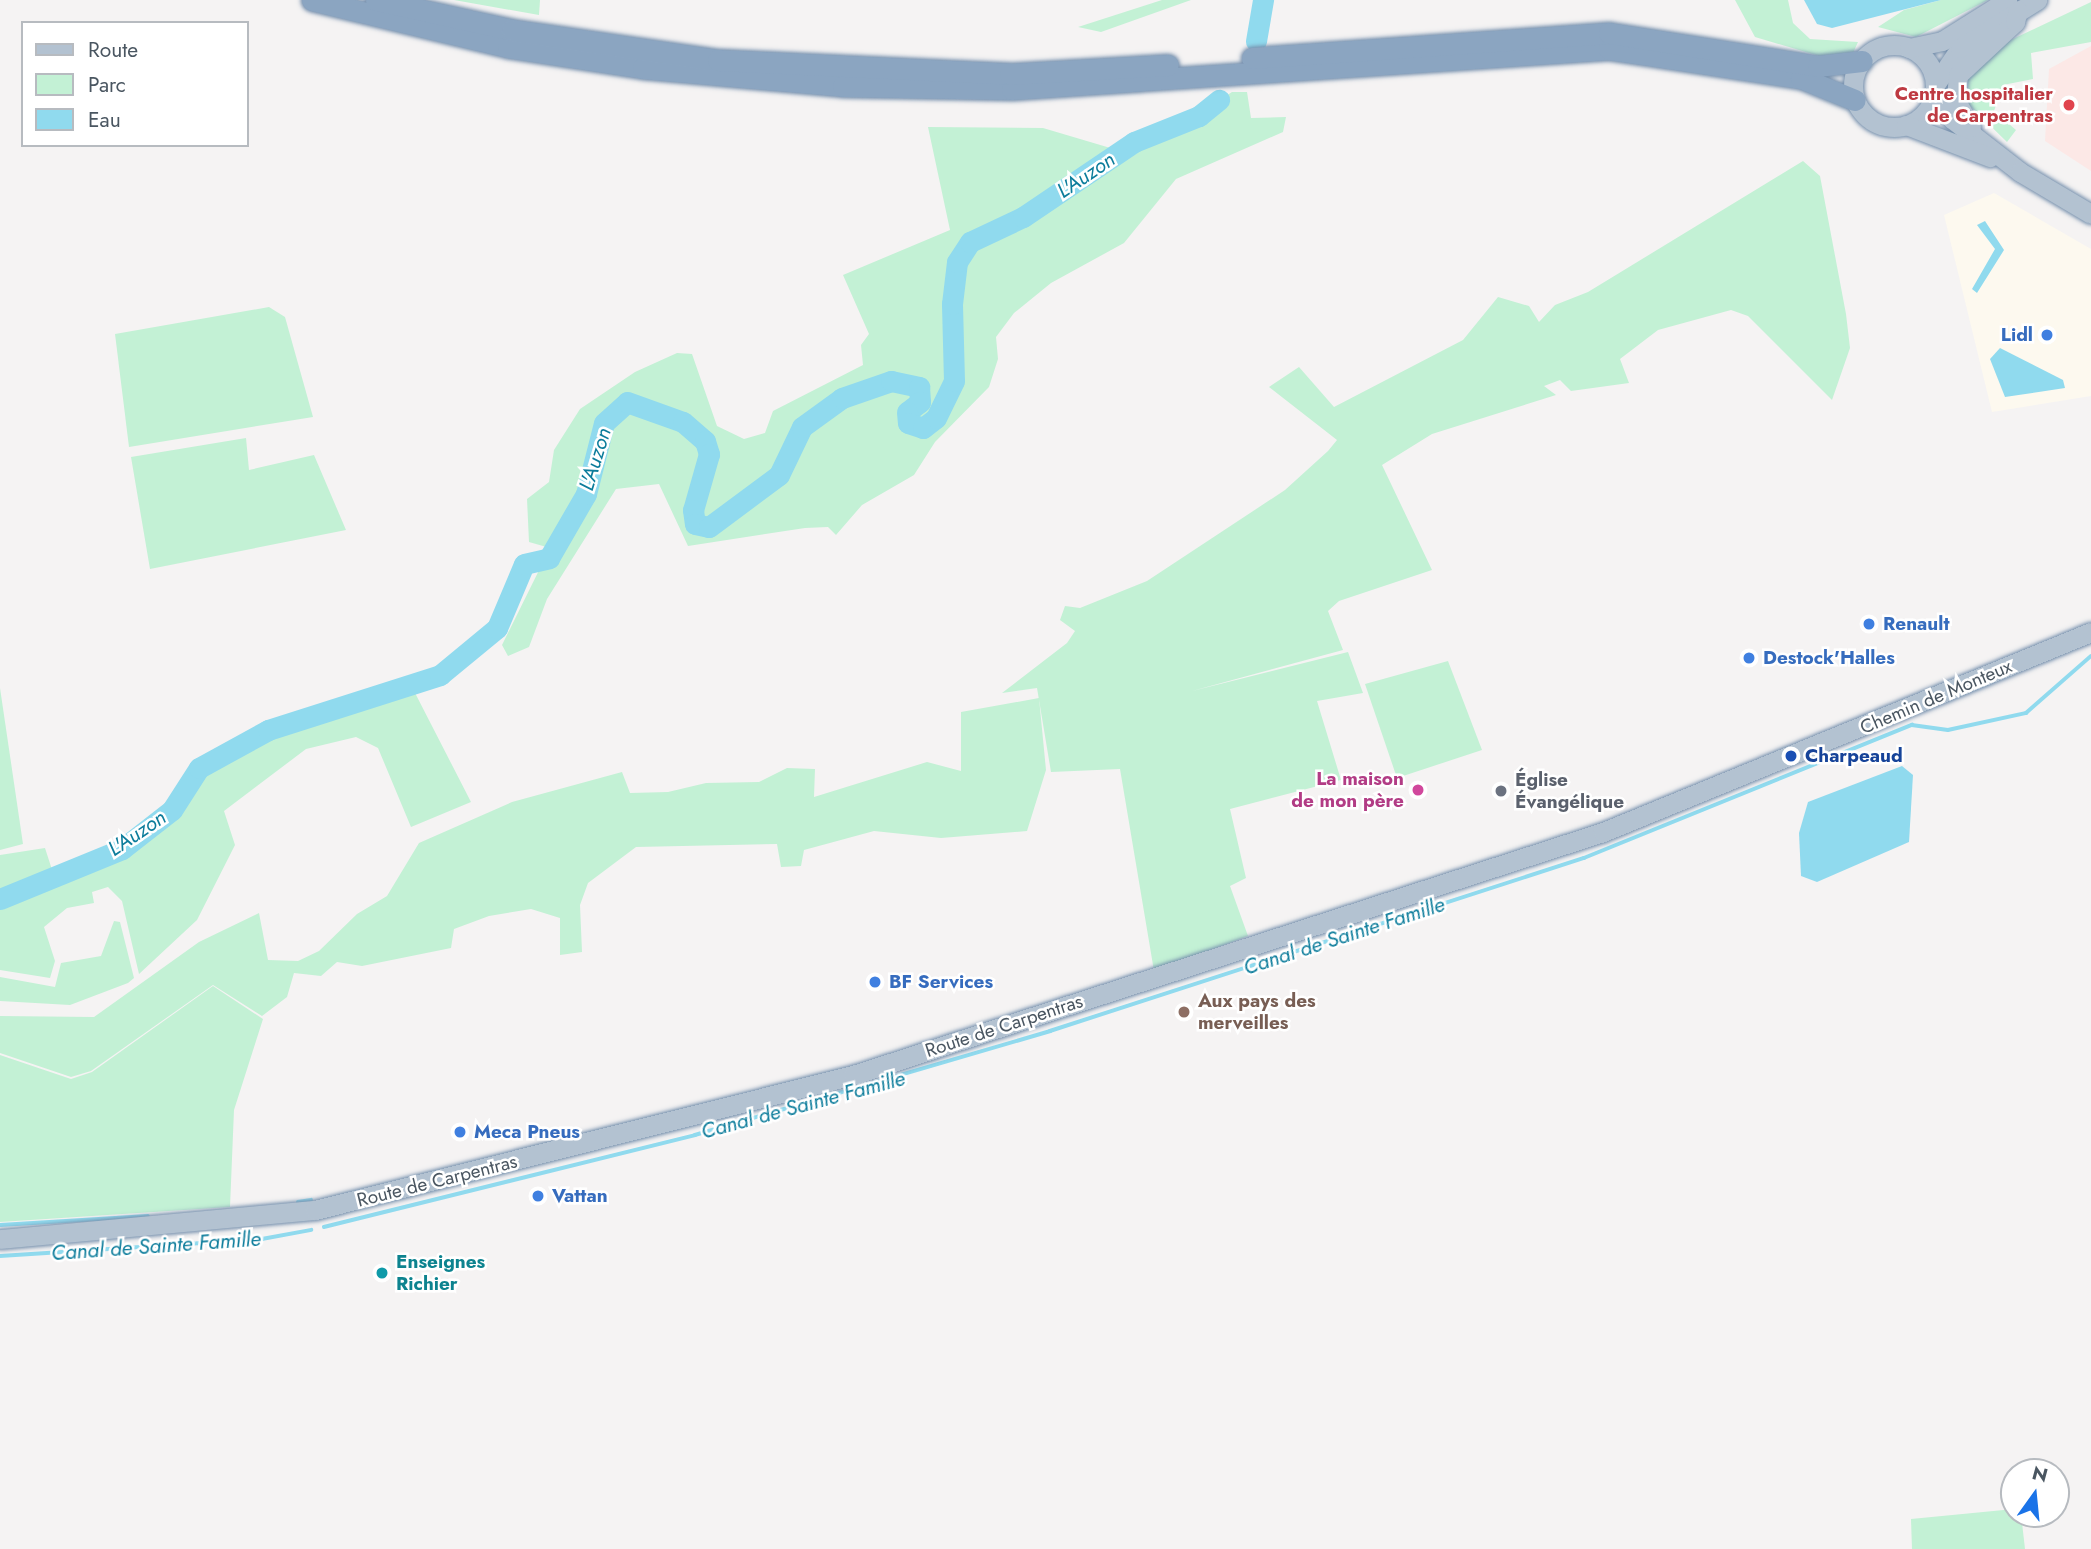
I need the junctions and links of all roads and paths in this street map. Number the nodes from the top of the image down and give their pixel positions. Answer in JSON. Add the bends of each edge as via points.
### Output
{"nodes":[{"id":1,"x":312,"y":0,"type":"edge"},
{"id":2,"x":376,"y":0,"type":"edge"},
{"id":3,"x":2037,"y":0,"type":"edge"},
{"id":4,"x":2013,"y":5,"type":"edge"},
{"id":5,"x":1909,"y":48,"type":"junction"},
{"id":6,"x":1862,"y":61,"type":"junction"},
{"id":7,"x":1290,"y":62,"type":"junction"},
{"id":8,"x":1211,"y":68,"type":"junction"},
{"id":9,"x":1935,"y":90,"type":"junction"},
{"id":10,"x":1855,"y":100,"type":"junction"},
{"id":11,"x":1906,"y":125,"type":"junction"},
{"id":12,"x":1973,"y":134,"type":"junction"},
{"id":13,"x":2020,"y":172,"type":"junction"},
{"id":14,"x":2091,"y":214,"type":"edge"},
{"id":15,"x":2091,"y":632,"type":"edge"},
{"id":16,"x":1780,"y":761,"type":"joint"},
{"id":17,"x":0,"y":1239,"type":"edge"}],
"edges":[{"from":1,"to":8,"type":"highway","via":[[508,47],[725,77],[1012,89]]},
{"from":2,"to":8,"type":"highway","via":[[645,51],[825,68],[1010,74]]},
{"from":3,"to":4,"type":"main road"},
{"from":4,"to":5,"type":"main road","via":[[1942,41]]},
{"from":4,"to":9,"type":"main road","via":[[1945,61]]},
{"from":4,"to":12,"type":"main road","via":[[2015,22],[1958,75],[1956,101]]},
{"from":5,"to":6,"type":"main road","via":[[1884,47]]},
{"from":5,"to":9,"type":"main road","via":[[1923,57]]},
{"from":6,"to":7,"type":"highway","via":[[1818,66],[1609,33]]},
{"from":6,"to":10,"type":"main road","via":[[1853,83]]},
{"from":7,"to":8,"type":"highway"},
{"from":7,"to":10,"type":"highway","via":[[1609,48],[1801,78]]},
{"from":9,"to":11,"type":"main road","via":[[1921,118]]},
{"from":9,"to":12,"type":"main road"},
{"from":10,"to":11,"type":"main road","via":[[1882,126]]},
{"from":11,"to":13,"type":"main road"},
{"from":12,"to":13,"type":"main road"},
{"from":13,"to":14,"type":"main road"},
{"from":15,"to":16,"type":"main road","name":"Chemin de Monteux"},
{"from":16,"to":17,"type":"main road","name":"Route de Carpentras","via":[[1493,870],[853,1075],[315,1210],[221,1224]]}]}
